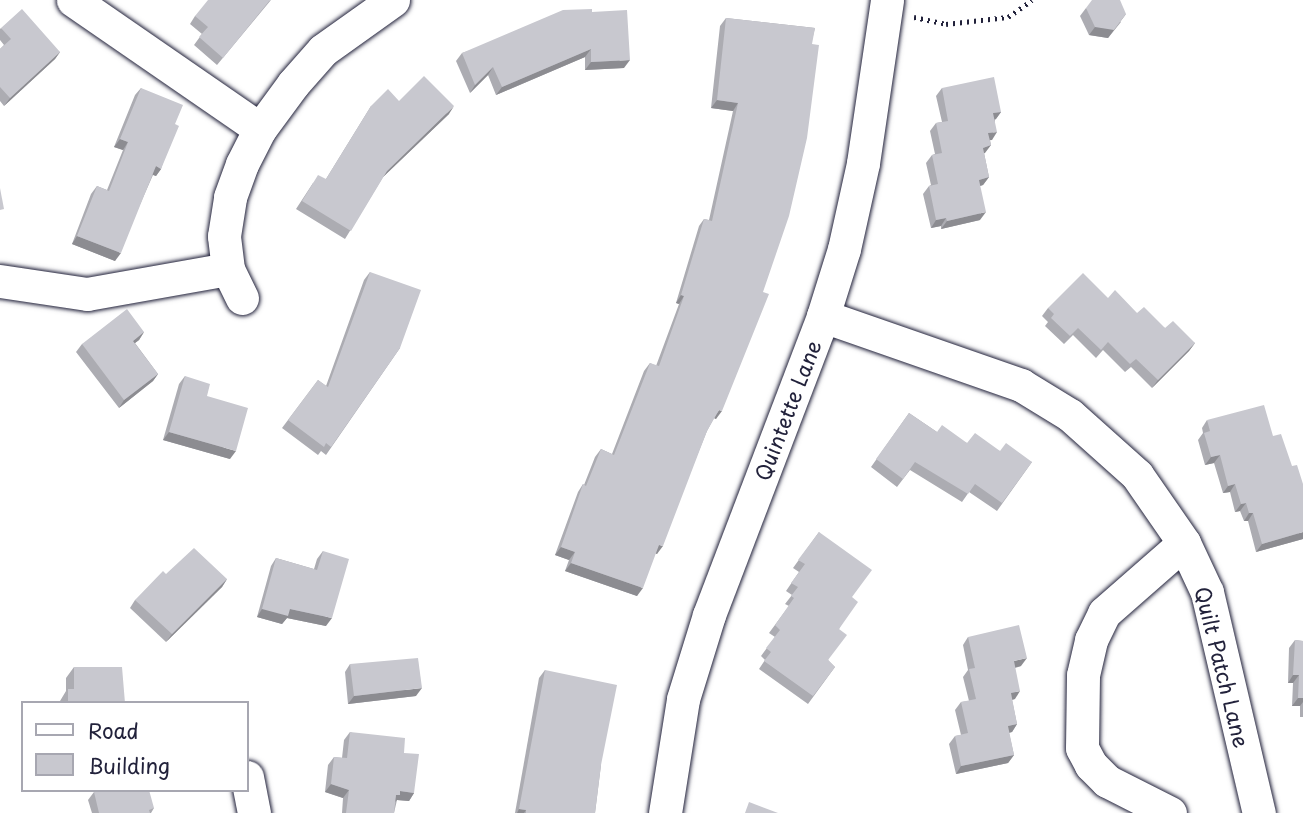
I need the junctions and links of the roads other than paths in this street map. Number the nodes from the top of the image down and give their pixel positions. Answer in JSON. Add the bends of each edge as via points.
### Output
{"nodes":[{"id":1,"x":73,"y":0,"type":"edge"},
{"id":2,"x":393,"y":0,"type":"edge"},
{"id":3,"x":900,"y":8,"type":"edge"},
{"id":4,"x":260,"y":129,"type":"junction"},
{"id":5,"x":0,"y":281,"type":"edge"},
{"id":6,"x":823,"y":316,"type":"junction"},
{"id":7,"x":1184,"y":543,"type":"junction"},
{"id":8,"x":248,"y":782,"type":"edge"},
{"id":9,"x":254,"y":813,"type":"edge"},
{"id":10,"x":665,"y":813,"type":"edge"},
{"id":11,"x":1170,"y":813,"type":"edge"},
{"id":12,"x":1259,"y":813,"type":"edge"}],
"edges":[{"from":1,"to":4,"type":"street"},
{"from":2,"to":4,"type":"street","via":[[323,50]]},
{"from":3,"to":6,"type":"street","name":"Quintette Lane","via":[[844,249]]},
{"from":4,"to":5,"type":"street","via":[[230,197],[224,236],[235,284],[87,295]]},
{"from":6,"to":7,"type":"street","name":"Quilt Patch Lane","via":[[1021,385],[1070,415],[1137,475]]},
{"from":6,"to":10,"type":"street","name":"Quintette Lane","via":[[709,615],[683,699]]},
{"from":7,"to":11,"type":"street","via":[[1104,613],[1091,640],[1083,675],[1082,748],[1091,765],[1107,780]]},
{"from":7,"to":12,"type":"street","name":"Quilt Patch Lane","via":[[1207,592]]},
{"from":8,"to":9,"type":"street"}]}
